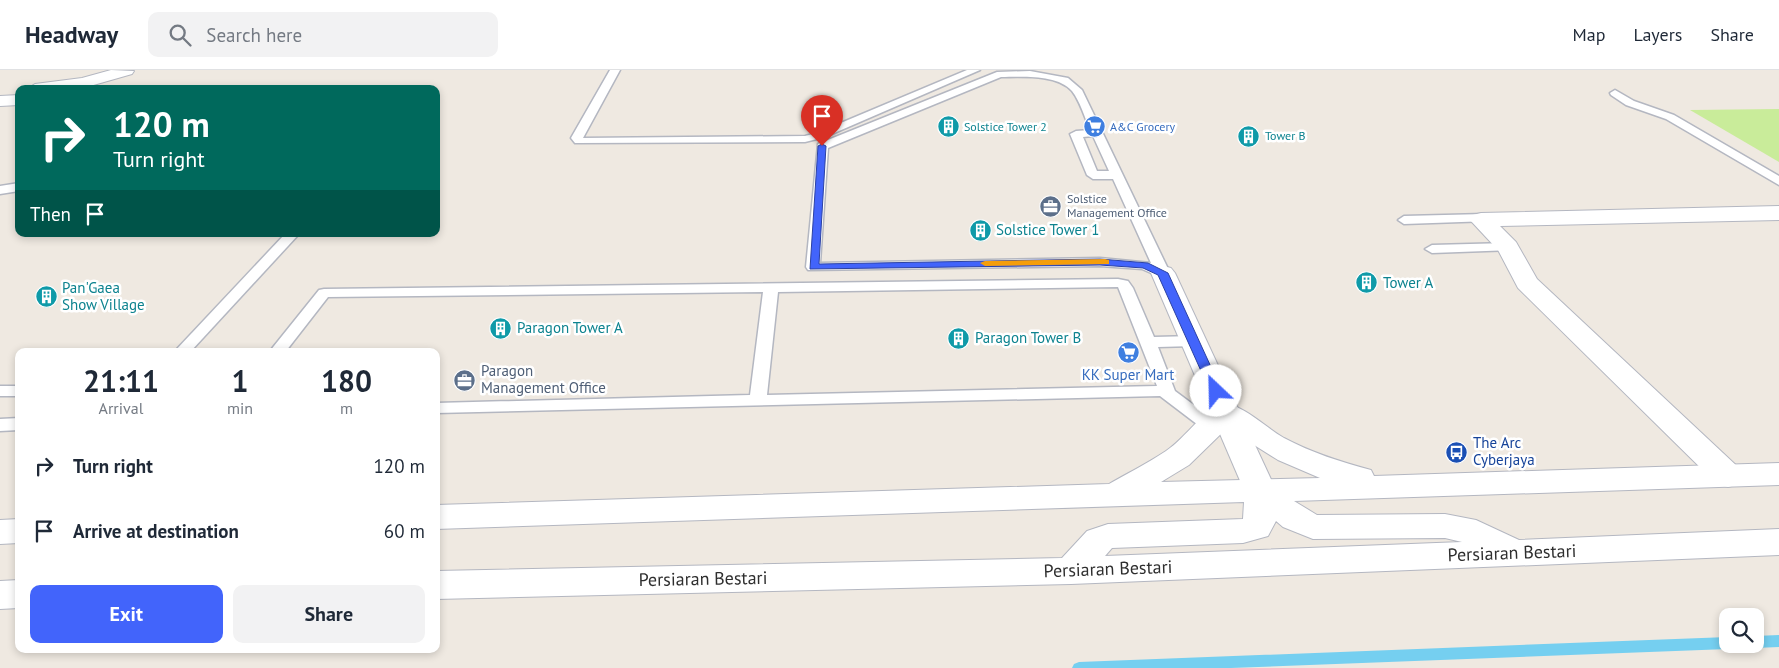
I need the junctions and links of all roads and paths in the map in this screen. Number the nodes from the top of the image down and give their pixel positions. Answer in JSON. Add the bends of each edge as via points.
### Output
{"nodes":[{"id":1,"x":615,"y":70,"type":"edge"},
{"id":2,"x":975,"y":70,"type":"edge"},
{"id":3,"x":128,"y":71,"type":"edge"},
{"id":4,"x":67,"y":85,"type":"edge"},
{"id":5,"x":105,"y":85,"type":"edge"},
{"id":6,"x":1638,"y":93,"type":"dead end"},
{"id":7,"x":1615,"y":94,"type":"dead end"},
{"id":8,"x":1670,"y":117,"type":"junction"},
{"id":9,"x":1096,"y":133,"type":"junction"},
{"id":10,"x":1116,"y":175,"type":"junction"},
{"id":11,"x":1779,"y":181,"type":"edge"},
{"id":12,"x":15,"y":188,"type":"edge"},
{"id":13,"x":0,"y":190,"type":"edge"},
{"id":14,"x":1779,"y":213,"type":"edge"},
{"id":15,"x":1485,"y":218,"type":"junction"},
{"id":16,"x":1404,"y":220,"type":"dead end"},
{"id":17,"x":289,"y":237,"type":"edge"},
{"id":18,"x":1508,"y":247,"type":"junction"},
{"id":19,"x":1432,"y":249,"type":"dead end"},
{"id":20,"x":1163,"y":273,"type":"junction"},
{"id":21,"x":771,"y":286,"type":"junction"},
{"id":22,"x":1194,"y":341,"type":"junction"},
{"id":23,"x":1149,"y":342,"type":"junction"},
{"id":24,"x":187,"y":348,"type":"edge"},
{"id":25,"x":280,"y":348,"type":"edge"},
{"id":26,"x":1164,"y":390,"type":"junction"},
{"id":27,"x":15,"y":391,"type":"edge"},
{"id":28,"x":0,"y":392,"type":"edge"},
{"id":29,"x":758,"y":401,"type":"junction"},
{"id":30,"x":440,"y":408,"type":"edge"},
{"id":31,"x":1219,"y":419,"type":"junction"},
{"id":32,"x":15,"y":424,"type":"edge"},
{"id":33,"x":0,"y":425,"type":"edge"},
{"id":34,"x":1779,"y":474,"type":"edge"},
{"id":35,"x":1728,"y":476,"type":"junction"},
{"id":36,"x":1403,"y":486,"type":"junction"},
{"id":37,"x":1260,"y":490,"type":"junction"},
{"id":38,"x":1117,"y":494,"type":"junction"},
{"id":39,"x":440,"y":517,"type":"edge"},
{"id":40,"x":1779,"y":542,"type":"edge"},
{"id":41,"x":1515,"y":553,"type":"junction"},
{"id":42,"x":1071,"y":571,"type":"junction"},
{"id":43,"x":440,"y":585,"type":"edge"},
{"id":44,"x":15,"y":594,"type":"edge"},
{"id":45,"x":0,"y":595,"type":"edge"}],
"edges":[{"from":1,"to":2,"type":"lane","via":[[577,138],[579,142],[805,138],[821,135]]},
{"from":3,"to":4,"type":"main road"},
{"from":3,"to":5,"type":"main road"},
{"from":6,"to":8,"type":"lane"},
{"from":7,"to":8,"type":"lane","via":[[1630,103]]},
{"from":8,"to":11,"type":"lane"},
{"from":9,"to":10,"type":"lane"},
{"from":9,"to":10,"type":"lane","via":[[1076,134],[1093,175]]},
{"from":9,"to":20,"type":"lane","via":[[1077,90],[1064,80],[1030,74],[1000,74],[822,146],[814,267],[1100,262],[1145,265]]},
{"from":10,"to":20,"type":"lane"},
{"from":12,"to":13,"type":"lane"},
{"from":14,"to":15,"type":"main road"},
{"from":15,"to":16,"type":"lane"},
{"from":15,"to":18,"type":"main road","via":[[1482,222]]},
{"from":17,"to":24,"type":"lane"},
{"from":18,"to":19,"type":"lane"},
{"from":18,"to":35,"type":"main road","via":[[1527,283]]},
{"from":20,"to":22,"type":"main road"},
{"from":21,"to":23,"type":"lane","via":[[1118,283],[1126,288]]},
{"from":21,"to":25,"type":"lane","via":[[324,292]]},
{"from":21,"to":29,"type":"lane"},
{"from":22,"to":23,"type":"lane"},
{"from":22,"to":31,"type":"main road"},
{"from":23,"to":26,"type":"lane","via":[[1167,390]]},
{"from":26,"to":29,"type":"lane"},
{"from":26,"to":31,"type":"lane"},
{"from":27,"to":28,"type":"lane"},
{"from":29,"to":30,"type":"lane"},
{"from":31,"to":36,"type":"main road","via":[[1312,465]]},
{"from":31,"to":37,"type":"main road"},
{"from":31,"to":38,"type":"main road","via":[[1178,458]]},
{"from":32,"to":33,"type":"lane"},
{"from":34,"to":35,"type":"main road"},
{"from":35,"to":36,"type":"main road"},
{"from":36,"to":37,"type":"main road"},
{"from":37,"to":38,"type":"main road"},
{"from":37,"to":41,"type":"main road","via":[[1295,519],[1313,527],[1445,526],[1464,529]]},
{"from":37,"to":42,"type":"main road","via":[[1260,520],[1256,527],[1243,531],[1108,536],[1099,540]]},
{"from":38,"to":39,"type":"main road"},
{"from":40,"to":41,"type":"main road","name":"Persiaran Bestari"},
{"from":41,"to":42,"type":"main road","name":"Persiaran Bestari"},
{"from":42,"to":43,"type":"main road","name":"Persiaran Bestari"},
{"from":44,"to":45,"type":"main road"}]}
